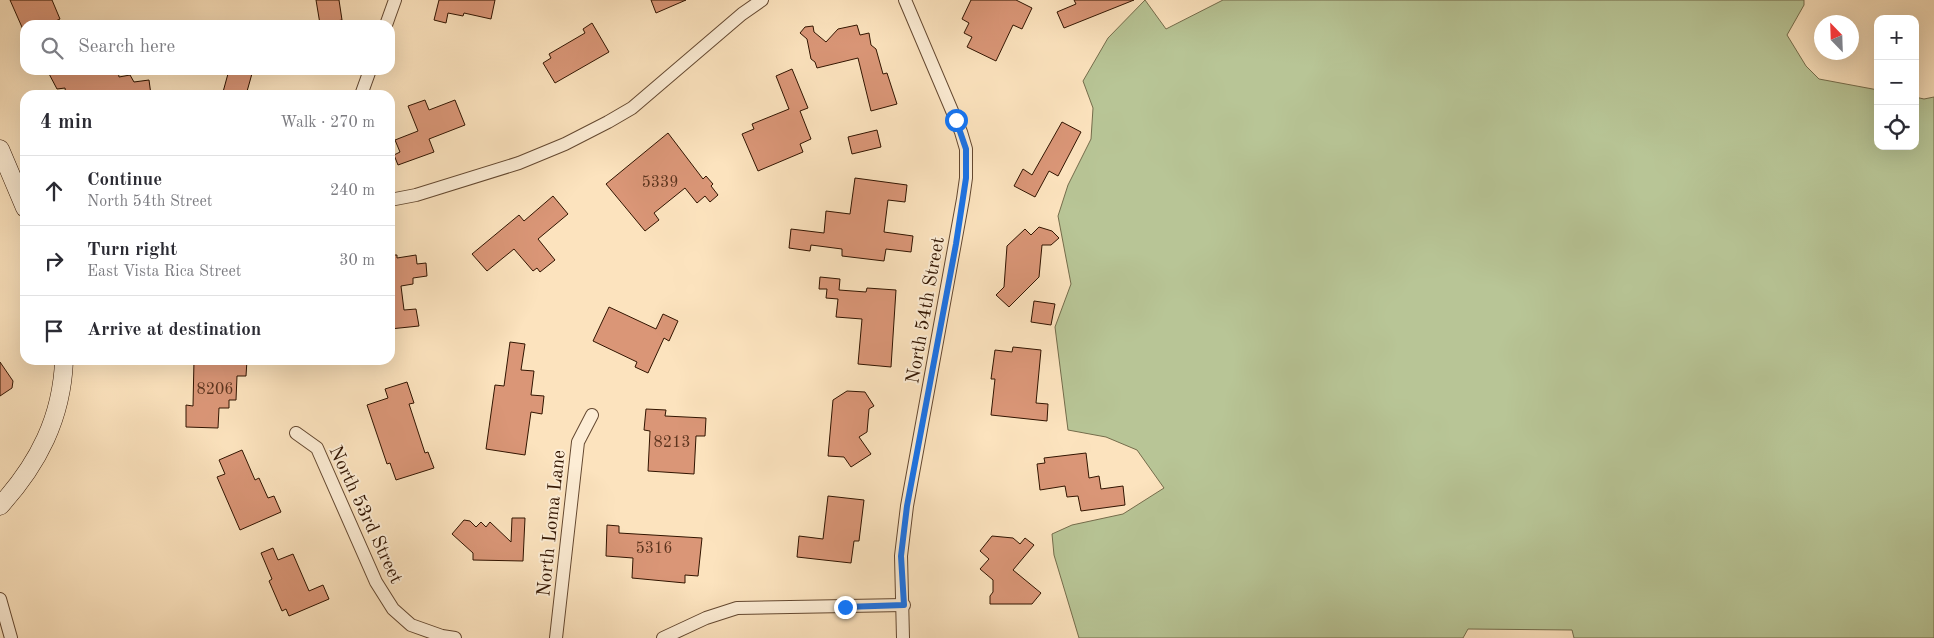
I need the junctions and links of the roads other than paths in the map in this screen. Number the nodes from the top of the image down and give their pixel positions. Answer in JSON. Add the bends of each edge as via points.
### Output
{"nodes":[{"id":1,"x":395,"y":0,"type":"edge"},
{"id":2,"x":762,"y":0,"type":"edge"},
{"id":3,"x":905,"y":0,"type":"edge"},
{"id":4,"x":388,"y":20,"type":"edge"},
{"id":5,"x":368,"y":75,"type":"edge"},
{"id":6,"x":363,"y":90,"type":"edge"},
{"id":7,"x":0,"y":149,"type":"edge"},
{"id":8,"x":20,"y":196,"type":"edge"},
{"id":9,"x":395,"y":199,"type":"edge"},
{"id":10,"x":63,"y":365,"type":"edge"},
{"id":11,"x":592,"y":415,"type":"dead end"},
{"id":12,"x":296,"y":433,"type":"dead end"},
{"id":13,"x":0,"y":506,"type":"edge"},
{"id":14,"x":0,"y":599,"type":"edge"},
{"id":15,"x":904,"y":605,"type":"junction"},
{"id":16,"x":11,"y":638,"type":"edge"},
{"id":17,"x":455,"y":638,"type":"edge"},
{"id":18,"x":556,"y":638,"type":"edge"},
{"id":19,"x":663,"y":638,"type":"edge"},
{"id":20,"x":903,"y":638,"type":"edge"}],
"edges":[{"from":1,"to":4,"type":"street"},
{"from":2,"to":9,"type":"street","via":[[632,108],[608,122],[519,163]]},
{"from":3,"to":15,"type":"street","name":"North 54th Street","via":[[961,132],[966,149],[966,167],[957,235],[907,506],[901,556]]},
{"from":5,"to":6,"type":"street"},
{"from":7,"to":8,"type":"street"},
{"from":10,"to":13,"type":"street","via":[[57,408],[48,436],[36,460]]},
{"from":11,"to":18,"type":"street","name":"North Loma Lane","via":[[578,442]]},
{"from":12,"to":17,"type":"street","name":"North 53rd Street","via":[[317,448],[376,582],[393,609],[411,625]]},
{"from":14,"to":16,"type":"street"},
{"from":15,"to":19,"type":"street","via":[[737,608]]},
{"from":15,"to":20,"type":"street","name":"North 54th Street"}]}
